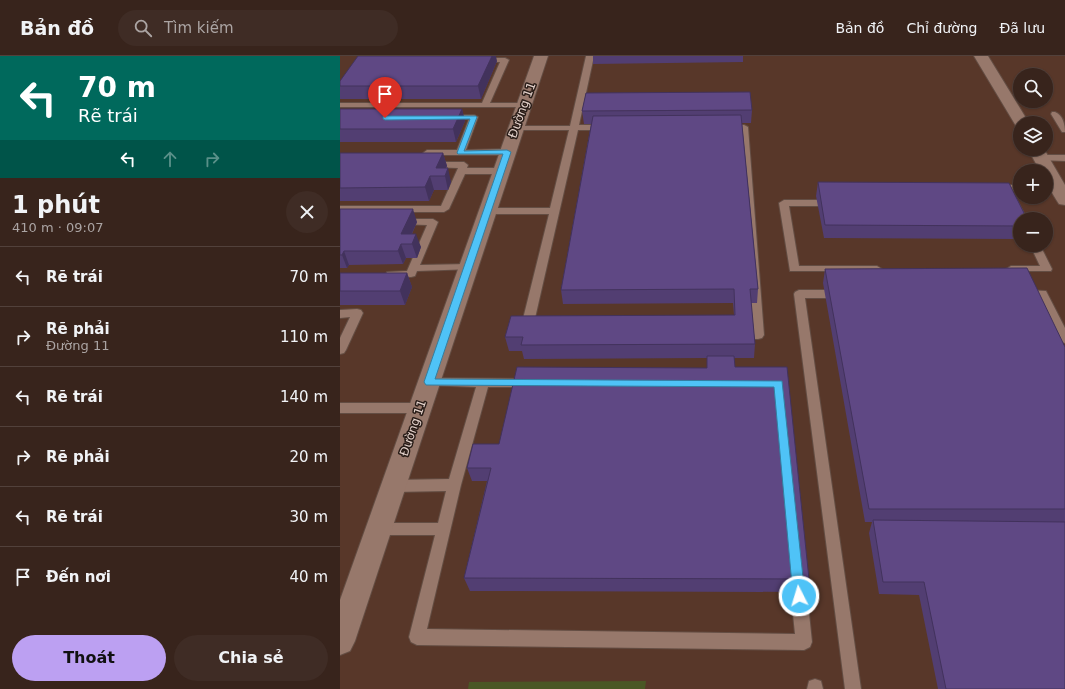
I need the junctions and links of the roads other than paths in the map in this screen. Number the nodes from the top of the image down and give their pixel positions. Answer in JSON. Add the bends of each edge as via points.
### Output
{"nodes":[{"id":1,"x":541,"y":56,"type":"edge"},
{"id":2,"x":590,"y":56,"type":"edge"},
{"id":3,"x":981,"y":56,"type":"edge"},
{"id":4,"x":474,"y":60,"type":"edge"},
{"id":5,"x":340,"y":105,"type":"edge"},
{"id":6,"x":484,"y":105,"type":"junction"},
{"id":7,"x":525,"y":105,"type":"junction"},
{"id":8,"x":1065,"y":114,"type":"edge"},
{"id":9,"x":1016,"y":116,"type":"edge"},
{"id":10,"x":443,"y":118,"type":"edge"},
{"id":11,"x":516,"y":128,"type":"junction"},
{"id":12,"x":574,"y":128,"type":"junction"},
{"id":13,"x":1065,"y":130,"type":"edge"},
{"id":14,"x":420,"y":153,"type":"edge"},
{"id":15,"x":460,"y":153,"type":"junction"},
{"id":16,"x":1039,"y":156,"type":"edge"},
{"id":17,"x":1052,"y":156,"type":"edge"},
{"id":18,"x":1065,"y":158,"type":"edge"},
{"id":19,"x":504,"y":162,"type":"junction"},
{"id":20,"x":425,"y":165,"type":"edge"},
{"id":21,"x":462,"y":171,"type":"junction"},
{"id":22,"x":1013,"y":188,"type":"edge"},
{"id":23,"x":1056,"y":191,"type":"edge"},
{"id":24,"x":839,"y":203,"type":"edge"},
{"id":25,"x":340,"y":209,"type":"edge"},
{"id":26,"x":488,"y":211,"type":"junction"},
{"id":27,"x":554,"y":211,"type":"junction"},
{"id":28,"x":1017,"y":212,"type":"edge"},
{"id":29,"x":386,"y":222,"type":"edge"},
{"id":30,"x":1038,"y":252,"type":"edge"},
{"id":31,"x":413,"y":268,"type":"junction"},
{"id":32,"x":469,"y":268,"type":"junction"},
{"id":33,"x":889,"y":269,"type":"edge"},
{"id":34,"x":999,"y":269,"type":"edge"},
{"id":35,"x":379,"y":274,"type":"edge"},
{"id":36,"x":1011,"y":293,"type":"edge"},
{"id":37,"x":854,"y":294,"type":"edge"},
{"id":38,"x":340,"y":314,"type":"edge"},
{"id":39,"x":1065,"y":338,"type":"edge"},
{"id":40,"x":340,"y":350,"type":"edge"},
{"id":41,"x":429,"y":382,"type":"junction"},
{"id":42,"x":483,"y":382,"type":"junction"},
{"id":43,"x":539,"y":383,"type":"edge"},
{"id":44,"x":340,"y":408,"type":"edge"},
{"id":45,"x":420,"y":408,"type":"junction"},
{"id":46,"x":454,"y":485,"type":"junction"},
{"id":47,"x":394,"y":486,"type":"junction"},
{"id":48,"x":379,"y":529,"type":"junction"},
{"id":49,"x":444,"y":529,"type":"junction"},
{"id":50,"x":796,"y":564,"type":"edge"},
{"id":51,"x":340,"y":641,"type":"edge"},
{"id":52,"x":853,"y":689,"type":"edge"}],
"edges":[{"from":1,"to":7,"type":"street","name":"Đường 11"},
{"from":2,"to":12,"type":"lane"},
{"from":3,"to":9,"type":"street"},
{"from":4,"to":6,"type":"lane","via":[[505,60]]},
{"from":5,"to":6,"type":"lane"},
{"from":6,"to":7,"type":"lane"},
{"from":7,"to":11,"type":"street","name":"Đường 11"},
{"from":8,"to":13,"type":"lane","via":[[1055,114]]},
{"from":10,"to":15,"type":"lane","via":[[474,117]]},
{"from":11,"to":12,"type":"lane"},
{"from":11,"to":19,"type":"street","name":"Đường 11"},
{"from":12,"to":27,"type":"lane"},
{"from":12,"to":27,"type":"lane","via":[[744,127],[758,335],[526,331]]},
{"from":14,"to":15,"type":"lane"},
{"from":15,"to":19,"type":"lane"},
{"from":16,"to":23,"type":"street"},
{"from":17,"to":18,"type":"lane"},
{"from":19,"to":21,"type":"lane"},
{"from":19,"to":26,"type":"street","name":"Đường 11"},
{"from":20,"to":21,"type":"lane","via":[[464,165]]},
{"from":21,"to":25,"type":"lane","via":[[444,209]]},
{"from":22,"to":28,"type":"lane","via":[[1006,188],[1010,203]]},
{"from":24,"to":33,"type":"lane","via":[[784,203],[794,268]]},
{"from":26,"to":27,"type":"lane"},
{"from":26,"to":32,"type":"street","name":"Đường 11"},
{"from":29,"to":31,"type":"lane","via":[[432,222]]},
{"from":30,"to":34,"type":"lane","via":[[1047,269]]},
{"from":31,"to":32,"type":"lane"},
{"from":31,"to":35,"type":"lane","via":[[411,274]]},
{"from":32,"to":41,"type":"street","name":"Đường 11"},
{"from":36,"to":39,"type":"lane","via":[[1042,293]]},
{"from":37,"to":52,"type":"lane","via":[[799,294]]},
{"from":38,"to":40,"type":"lane","via":[[357,314]]},
{"from":41,"to":42,"type":"lane"},
{"from":41,"to":45,"type":"street","name":"Đường 11"},
{"from":42,"to":43,"type":"lane"},
{"from":42,"to":46,"type":"lane"},
{"from":44,"to":45,"type":"lane"},
{"from":45,"to":47,"type":"street","name":"Đường 11"},
{"from":46,"to":47,"type":"lane"},
{"from":46,"to":49,"type":"lane"},
{"from":47,"to":48,"type":"street","name":"Đường 11"},
{"from":48,"to":49,"type":"lane"},
{"from":48,"to":51,"type":"street","name":"Đường 11"},
{"from":49,"to":50,"type":"lane","via":[[417,637],[804,642]]}]}
